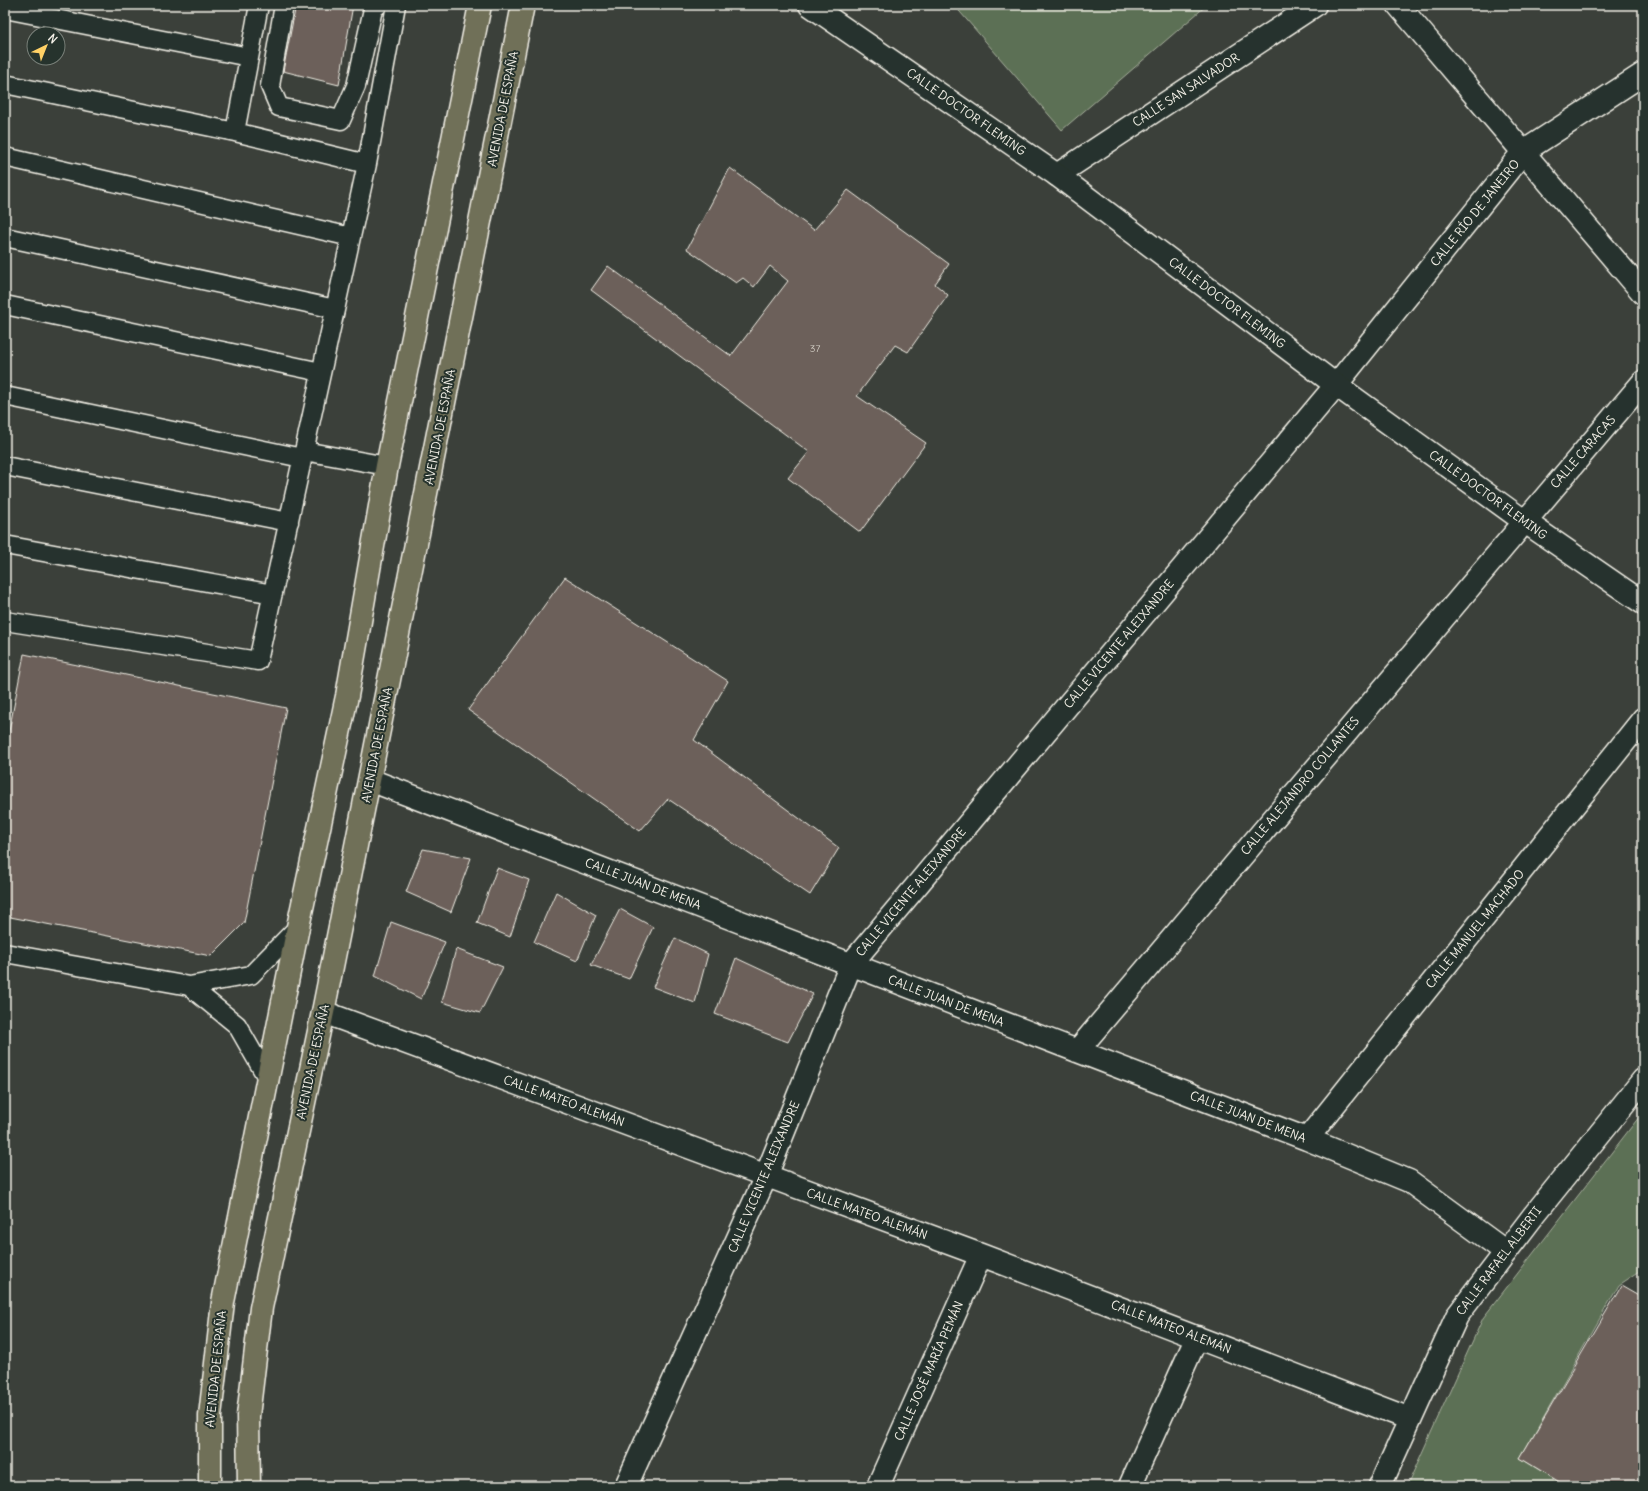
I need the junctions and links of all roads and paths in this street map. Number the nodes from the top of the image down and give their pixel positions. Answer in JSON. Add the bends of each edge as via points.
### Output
{"nodes":[{"id":1,"x":259,"y":5,"type":"edge"},
{"id":2,"x":284,"y":5,"type":"edge"},
{"id":3,"x":378,"y":5,"type":"edge"},
{"id":4,"x":396,"y":5,"type":"edge"},
{"id":5,"x":480,"y":5,"type":"edge"},
{"id":6,"x":523,"y":5,"type":"edge"},
{"id":7,"x":810,"y":5,"type":"edge"},
{"id":8,"x":1315,"y":5,"type":"edge"},
{"id":9,"x":1398,"y":5,"type":"edge"},
{"id":10,"x":5,"y":9,"type":"edge"},
{"id":11,"x":249,"y":57,"type":"junction"},
{"id":12,"x":1643,"y":74,"type":"edge"},
{"id":13,"x":5,"y":84,"type":"edge"},
{"id":14,"x":235,"y":132,"type":"junction"},
{"id":15,"x":1523,"y":152,"type":"junction"},
{"id":16,"x":5,"y":157,"type":"edge"},
{"id":17,"x":367,"y":164,"type":"junction"},
{"id":18,"x":1057,"y":175,"type":"junction"},
{"id":19,"x":5,"y":237,"type":"edge"},
{"id":20,"x":351,"y":237,"type":"junction"},
{"id":21,"x":1643,"y":293,"type":"edge"},
{"id":22,"x":5,"y":305,"type":"edge"},
{"id":23,"x":335,"y":309,"type":"junction"},
{"id":24,"x":321,"y":372,"type":"junction"},
{"id":25,"x":1643,"y":382,"type":"edge"},
{"id":26,"x":1336,"y":385,"type":"junction"},
{"id":27,"x":5,"y":396,"type":"edge"},
{"id":28,"x":303,"y":454,"type":"junction"},
{"id":29,"x":5,"y":466,"type":"edge"},
{"id":30,"x":387,"y":466,"type":"junction"},
{"id":31,"x":1524,"y":521,"type":"junction"},
{"id":32,"x":289,"y":522,"type":"junction"},
{"id":33,"x":5,"y":545,"type":"edge"},
{"id":34,"x":273,"y":594,"type":"junction"},
{"id":35,"x":1643,"y":603,"type":"edge"},
{"id":36,"x":5,"y":621,"type":"edge"},
{"id":37,"x":1643,"y":719,"type":"edge"},
{"id":38,"x":370,"y":780,"type":"junction"},
{"id":39,"x":298,"y":927,"type":"junction"},
{"id":40,"x":5,"y":953,"type":"edge"},
{"id":41,"x":851,"y":964,"type":"junction"},
{"id":42,"x":189,"y":986,"type":"junction"},
{"id":43,"x":323,"y":1012,"type":"junction"},
{"id":44,"x":1077,"y":1051,"type":"junction"},
{"id":45,"x":1643,"y":1080,"type":"edge"},
{"id":46,"x":269,"y":1081,"type":"junction"},
{"id":47,"x":1307,"y":1139,"type":"junction"},
{"id":48,"x":766,"y":1176,"type":"junction"},
{"id":49,"x":1506,"y":1252,"type":"junction"},
{"id":50,"x":981,"y":1255,"type":"junction"},
{"id":51,"x":1197,"y":1337,"type":"junction"},
{"id":52,"x":1410,"y":1419,"type":"junction"},
{"id":53,"x":210,"y":1486,"type":"edge"},
{"id":54,"x":249,"y":1486,"type":"edge"},
{"id":55,"x":626,"y":1486,"type":"edge"},
{"id":56,"x":878,"y":1486,"type":"edge"},
{"id":57,"x":1130,"y":1486,"type":"edge"},
{"id":58,"x":1380,"y":1486,"type":"edge"}],
"edges":[{"from":1,"to":11,"type":"lane"},
{"from":2,"to":3,"type":"lane","via":[[270,86],[279,107],[341,120],[356,86],[374,9]]},
{"from":4,"to":17,"type":"lane"},
{"from":5,"to":30,"type":"main road","name":"AVENIDA DE ESPAÑA"},
{"from":6,"to":38,"type":"main road","name":"AVENIDA DE ESPAÑA"},
{"from":7,"to":18,"type":"street","name":"CALLE DOCTOR FLEMING"},
{"from":8,"to":18,"type":"street","name":"CALLE SAN SALVADOR"},
{"from":9,"to":15,"type":"street"},
{"from":10,"to":11,"type":"lane"},
{"from":11,"to":14,"type":"lane"},
{"from":12,"to":15,"type":"street","name":"CALLE RÍO DE JANEIRO"},
{"from":13,"to":14,"type":"lane"},
{"from":14,"to":17,"type":"lane"},
{"from":15,"to":21,"type":"street"},
{"from":15,"to":26,"type":"street","name":"CALLE RÍO DE JANEIRO"},
{"from":16,"to":20,"type":"lane"},
{"from":17,"to":20,"type":"lane"},
{"from":18,"to":26,"type":"street","name":"CALLE DOCTOR FLEMING"},
{"from":19,"to":23,"type":"lane"},
{"from":20,"to":23,"type":"lane"},
{"from":22,"to":24,"type":"lane"},
{"from":23,"to":24,"type":"lane"},
{"from":24,"to":28,"type":"lane"},
{"from":25,"to":31,"type":"street","name":"CALLE CARACAS"},
{"from":26,"to":31,"type":"street","name":"CALLE DOCTOR FLEMING"},
{"from":26,"to":41,"type":"street","name":"CALLE VICENTE ALEIXANDRE"},
{"from":27,"to":28,"type":"lane"},
{"from":28,"to":30,"type":"lane"},
{"from":28,"to":32,"type":"lane"},
{"from":29,"to":32,"type":"lane"},
{"from":30,"to":39,"type":"main road","name":"AVENIDA DE ESPAÑA","via":[[347,696]]},
{"from":31,"to":35,"type":"street","name":"CALLE DOCTOR FLEMING"},
{"from":31,"to":44,"type":"street","name":"CALLE ALEJANDRO COLLANTES"},
{"from":32,"to":34,"type":"lane"},
{"from":33,"to":34,"type":"lane"},
{"from":34,"to":36,"type":"lane","via":[[258,662]]},
{"from":37,"to":47,"type":"street","name":"CALLE MANUEL MACHADO"},
{"from":38,"to":41,"type":"street","name":"CALLE JUAN DE MENA"},
{"from":38,"to":43,"type":"main road","name":"AVENIDA DE ESPAÑA"},
{"from":39,"to":42,"type":"lane","via":[[251,975]]},
{"from":39,"to":46,"type":"main road","name":"AVENIDA DE ESPAÑA"},
{"from":40,"to":42,"type":"lane"},
{"from":41,"to":44,"type":"street","name":"CALLE JUAN DE MENA"},
{"from":41,"to":48,"type":"street","name":"CALLE VICENTE ALEIXANDRE"},
{"from":42,"to":46,"type":"lane","via":[[237,1025]]},
{"from":43,"to":48,"type":"street","name":"CALLE MATEO ALEMÁN"},
{"from":43,"to":54,"type":"main road","name":"AVENIDA DE ESPAÑA","via":[[261,1308],[248,1416]]},
{"from":44,"to":47,"type":"street","name":"CALLE JUAN DE MENA"},
{"from":45,"to":49,"type":"street","name":"CALLE RAFAEL ALBERTI"},
{"from":46,"to":53,"type":"main road","name":"AVENIDA DE ESPAÑA","via":[[223,1302],[210,1416]]},
{"from":47,"to":49,"type":"street","name":"CALLE JUAN DE MENA","via":[[1409,1181]]},
{"from":48,"to":50,"type":"street","name":"CALLE MATEO ALEMÁN"},
{"from":48,"to":55,"type":"street","name":"CALLE VICENTE ALEIXANDRE"},
{"from":49,"to":52,"type":"street","name":"CALLE RAFAEL ALBERTI","via":[[1457,1316]]},
{"from":50,"to":51,"type":"street","name":"CALLE MATEO ALEMÁN"},
{"from":50,"to":56,"type":"street","name":"CALLE JOSÉ MARÍA PEMÁN"},
{"from":51,"to":52,"type":"street","name":"CALLE MATEO ALEMÁN"},
{"from":51,"to":57,"type":"street"},
{"from":52,"to":58,"type":"street","name":"CALLE RAFAEL ALBERTI"}]}
